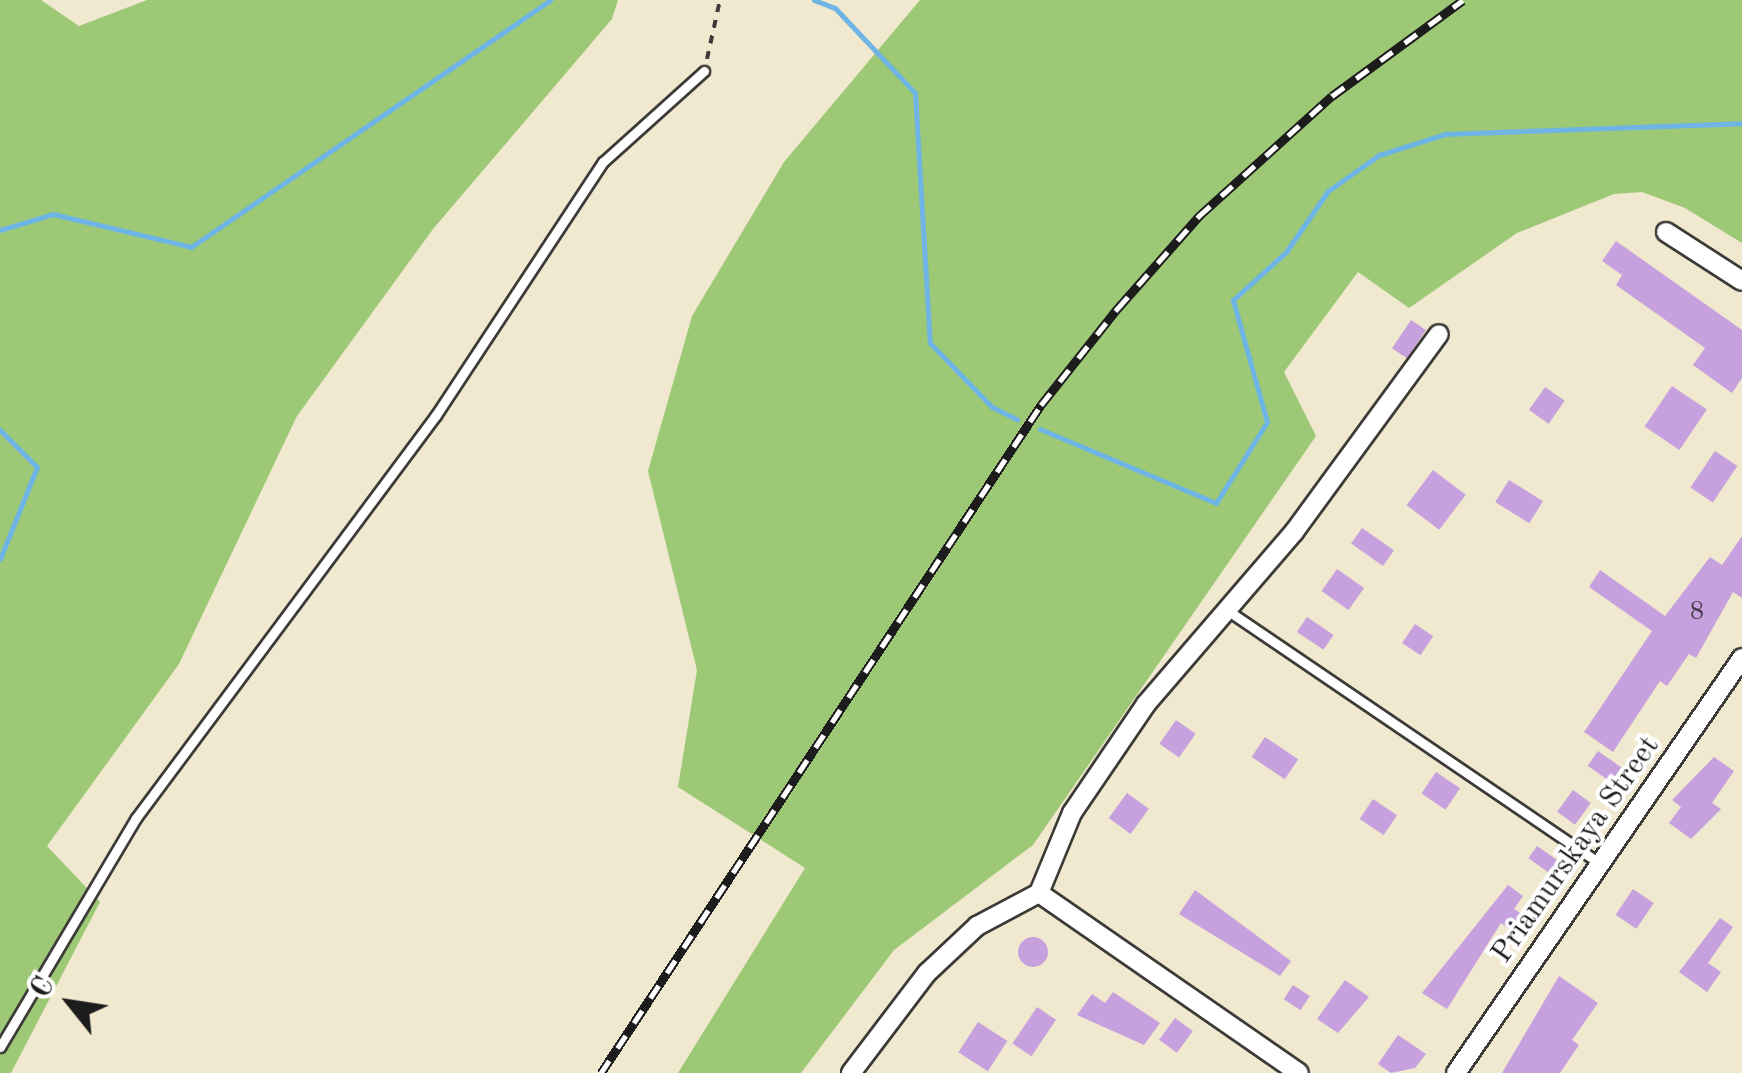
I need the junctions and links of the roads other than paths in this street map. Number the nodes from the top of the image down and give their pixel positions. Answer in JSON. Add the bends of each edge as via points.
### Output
{"nodes":[{"id":1,"x":704,"y":71,"type":"road end"},
{"id":2,"x":1666,"y":232,"type":"dead end"},
{"id":3,"x":1742,"y":281,"type":"edge"},
{"id":4,"x":1439,"y":334,"type":"dead end"},
{"id":5,"x":1225,"y":609,"type":"junction"},
{"id":6,"x":1742,"y":658,"type":"edge"},
{"id":7,"x":1599,"y":864,"type":"junction"},
{"id":8,"x":1039,"y":893,"type":"junction"},
{"id":9,"x":0,"y":1047,"type":"edge"},
{"id":10,"x":851,"y":1073,"type":"edge"},
{"id":11,"x":1299,"y":1073,"type":"edge"},
{"id":12,"x":1456,"y":1073,"type":"edge"}],
"edges":[{"from":1,"to":9,"type":"lane","via":[[602,162],[436,415],[136,818]]},
{"from":2,"to":3,"type":"street"},
{"from":4,"to":5,"type":"street","via":[[1294,532]]},
{"from":5,"to":7,"type":"lane"},
{"from":5,"to":8,"type":"street","via":[[1072,813]]},
{"from":6,"to":7,"type":"street","name":"Priamurskaya Street"},
{"from":7,"to":12,"type":"street","name":"Priamurskaya Street"},
{"from":8,"to":10,"type":"street","via":[[977,926],[927,972]]},
{"from":8,"to":11,"type":"street"}]}
